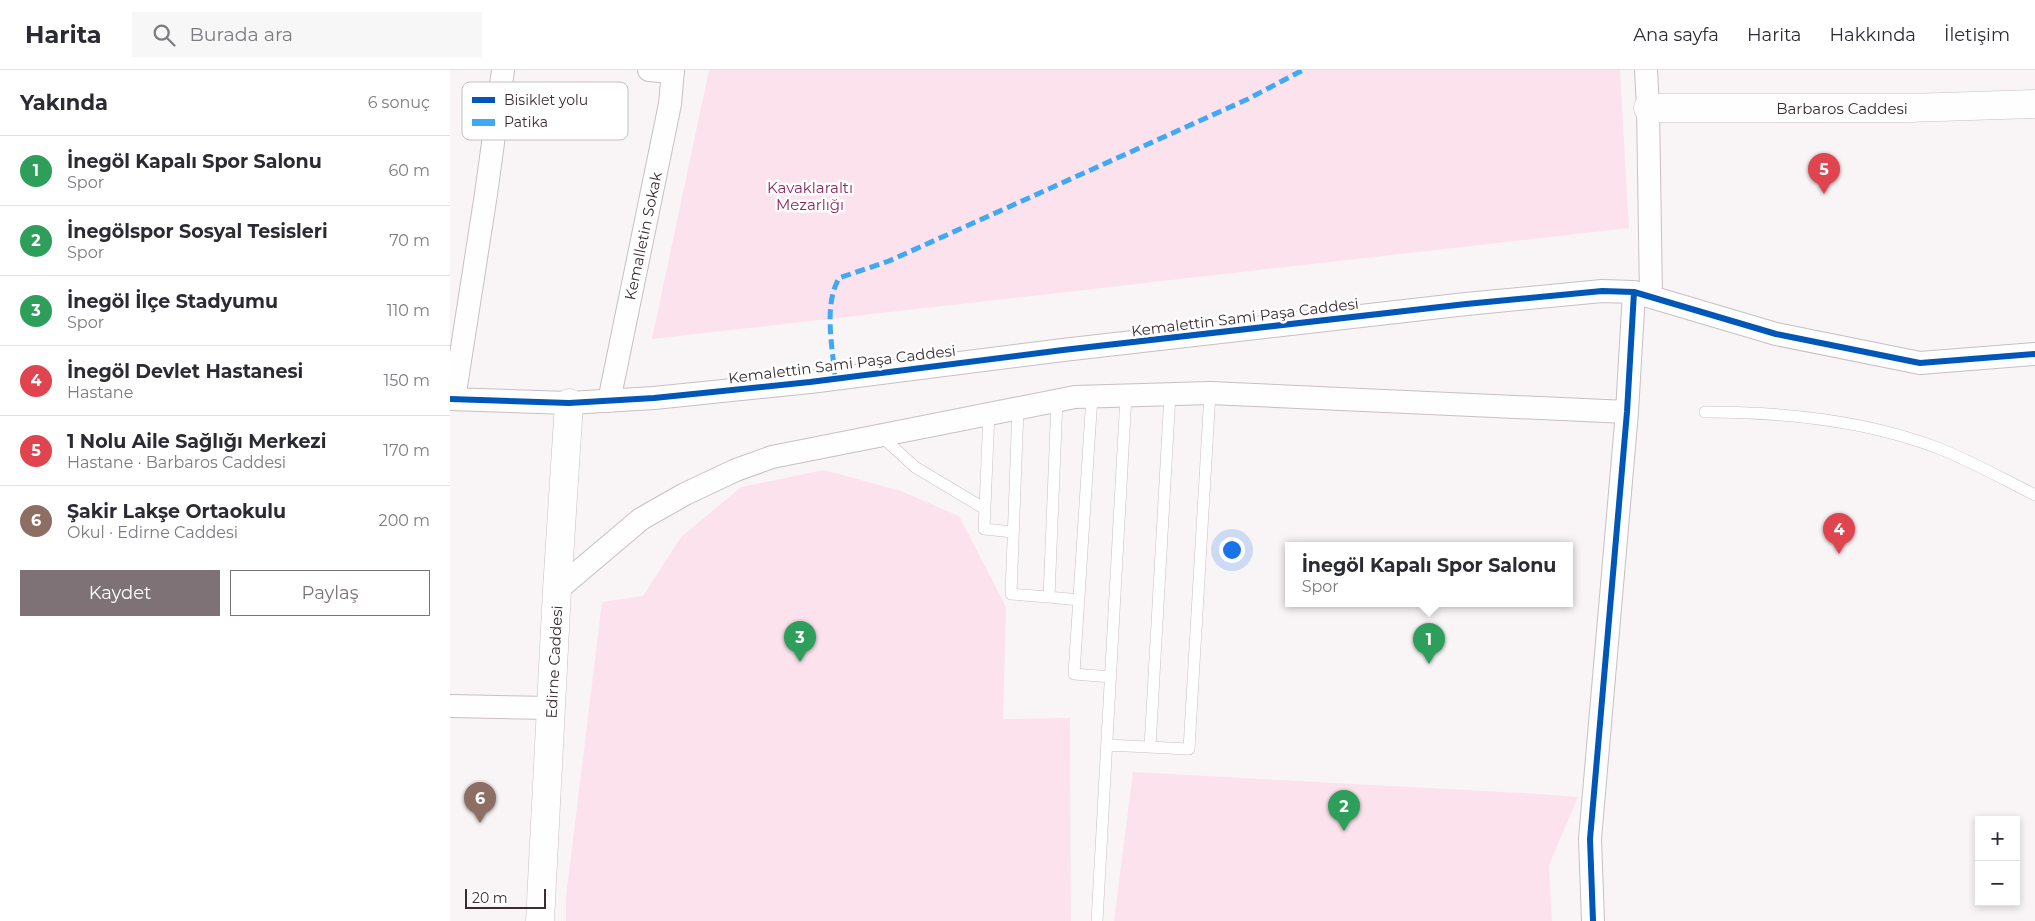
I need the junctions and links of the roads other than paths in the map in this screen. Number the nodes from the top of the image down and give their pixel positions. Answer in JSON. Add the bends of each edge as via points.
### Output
{"nodes":[{"id":1,"x":649,"y":70,"type":"edge"},
{"id":2,"x":1646,"y":70,"type":"edge"},
{"id":3,"x":673,"y":71,"type":"edge"},
{"id":4,"x":2035,"y":104,"type":"edge"},
{"id":5,"x":1648,"y":108,"type":"junction"},
{"id":6,"x":493,"y":140,"type":"edge"},
{"id":7,"x":1643,"y":294,"type":"junction"},
{"id":8,"x":2035,"y":354,"type":"edge"},
{"id":9,"x":1210,"y":393,"type":"junction"},
{"id":10,"x":1170,"y":394,"type":"junction"},
{"id":11,"x":1126,"y":395,"type":"junction"},
{"id":12,"x":1092,"y":396,"type":"junction"},
{"id":13,"x":452,"y":399,"type":"edge"},
{"id":14,"x":1057,"y":400,"type":"junction"},
{"id":15,"x":609,"y":401,"type":"junction"},
{"id":16,"x":569,"y":403,"type":"junction"},
{"id":17,"x":1018,"y":408,"type":"junction"},
{"id":18,"x":1627,"y":412,"type":"junction"},
{"id":19,"x":1705,"y":412,"type":"dead end"},
{"id":20,"x":989,"y":414,"type":"junction"},
{"id":21,"x":881,"y":436,"type":"junction"},
{"id":22,"x":2035,"y":495,"type":"edge"},
{"id":23,"x":985,"y":509,"type":"junction"},
{"id":24,"x":1013,"y":532,"type":"junction"},
{"id":25,"x":557,"y":590,"type":"junction"},
{"id":26,"x":1048,"y":596,"type":"junction"},
{"id":27,"x":1079,"y":600,"type":"junction"},
{"id":28,"x":1110,"y":676,"type":"junction"},
{"id":29,"x":450,"y":706,"type":"edge"},
{"id":30,"x":552,"y":708,"type":"junction"},
{"id":31,"x":1107,"y":745,"type":"junction"},
{"id":32,"x":1150,"y":747,"type":"junction"},
{"id":33,"x":540,"y":921,"type":"edge"},
{"id":34,"x":1097,"y":921,"type":"edge"},
{"id":35,"x":1593,"y":921,"type":"edge"}],
"edges":[{"from":1,"to":3,"type":"street"},
{"from":2,"to":5,"type":"street"},
{"from":3,"to":15,"type":"street","name":"Kemalletin Sokak","via":[[670,104]]},
{"from":4,"to":5,"type":"street","name":"Barbaros Caddesi","via":[[1909,108]]},
{"from":5,"to":7,"type":"street"},
{"from":6,"to":13,"type":"street"},
{"from":7,"to":8,"type":"street","name":"Kemalettin Sami Paşa Caddesi","via":[[1776,334],[1920,363]]},
{"from":7,"to":15,"type":"street","name":"Kemalettin Sami Paşa Caddesi","via":[[1602,291],[1556,295],[810,382]]},
{"from":7,"to":18,"type":"street"},
{"from":9,"to":10,"type":"street"},
{"from":9,"to":18,"type":"street"},
{"from":9,"to":32,"type":"lane","via":[[1189,749]]},
{"from":10,"to":11,"type":"street"},
{"from":10,"to":32,"type":"lane"},
{"from":11,"to":12,"type":"street"},
{"from":11,"to":28,"type":"lane"},
{"from":12,"to":14,"type":"street"},
{"from":12,"to":27,"type":"lane"},
{"from":13,"to":16,"type":"street","name":"Kemalettin Sami Paşa Caddesi"},
{"from":14,"to":17,"type":"street"},
{"from":14,"to":26,"type":"lane"},
{"from":15,"to":16,"type":"street","name":"Kemalettin Sami Paşa Caddesi"},
{"from":16,"to":25,"type":"street","name":"Edirne Caddesi"},
{"from":17,"to":20,"type":"street"},
{"from":17,"to":24,"type":"lane"},
{"from":18,"to":35,"type":"street","via":[[1590,839]]},
{"from":19,"to":22,"type":"lane","via":[[1794,416],[1888,434],[1938,448]]},
{"from":20,"to":21,"type":"street"},
{"from":20,"to":23,"type":"lane"},
{"from":21,"to":23,"type":"lane","via":[[915,468]]},
{"from":21,"to":25,"type":"street","via":[[772,458],[736,470],[685,494],[641,519]]},
{"from":23,"to":24,"type":"lane","via":[[984,530]]},
{"from":24,"to":26,"type":"lane","via":[[1011,594]]},
{"from":25,"to":30,"type":"street","name":"Edirne Caddesi"},
{"from":26,"to":27,"type":"lane"},
{"from":27,"to":28,"type":"lane","via":[[1074,674]]},
{"from":28,"to":31,"type":"lane"},
{"from":29,"to":30,"type":"street"},
{"from":30,"to":33,"type":"street","name":"Edirne Caddesi"},
{"from":31,"to":32,"type":"lane"},
{"from":31,"to":34,"type":"lane"}]}
